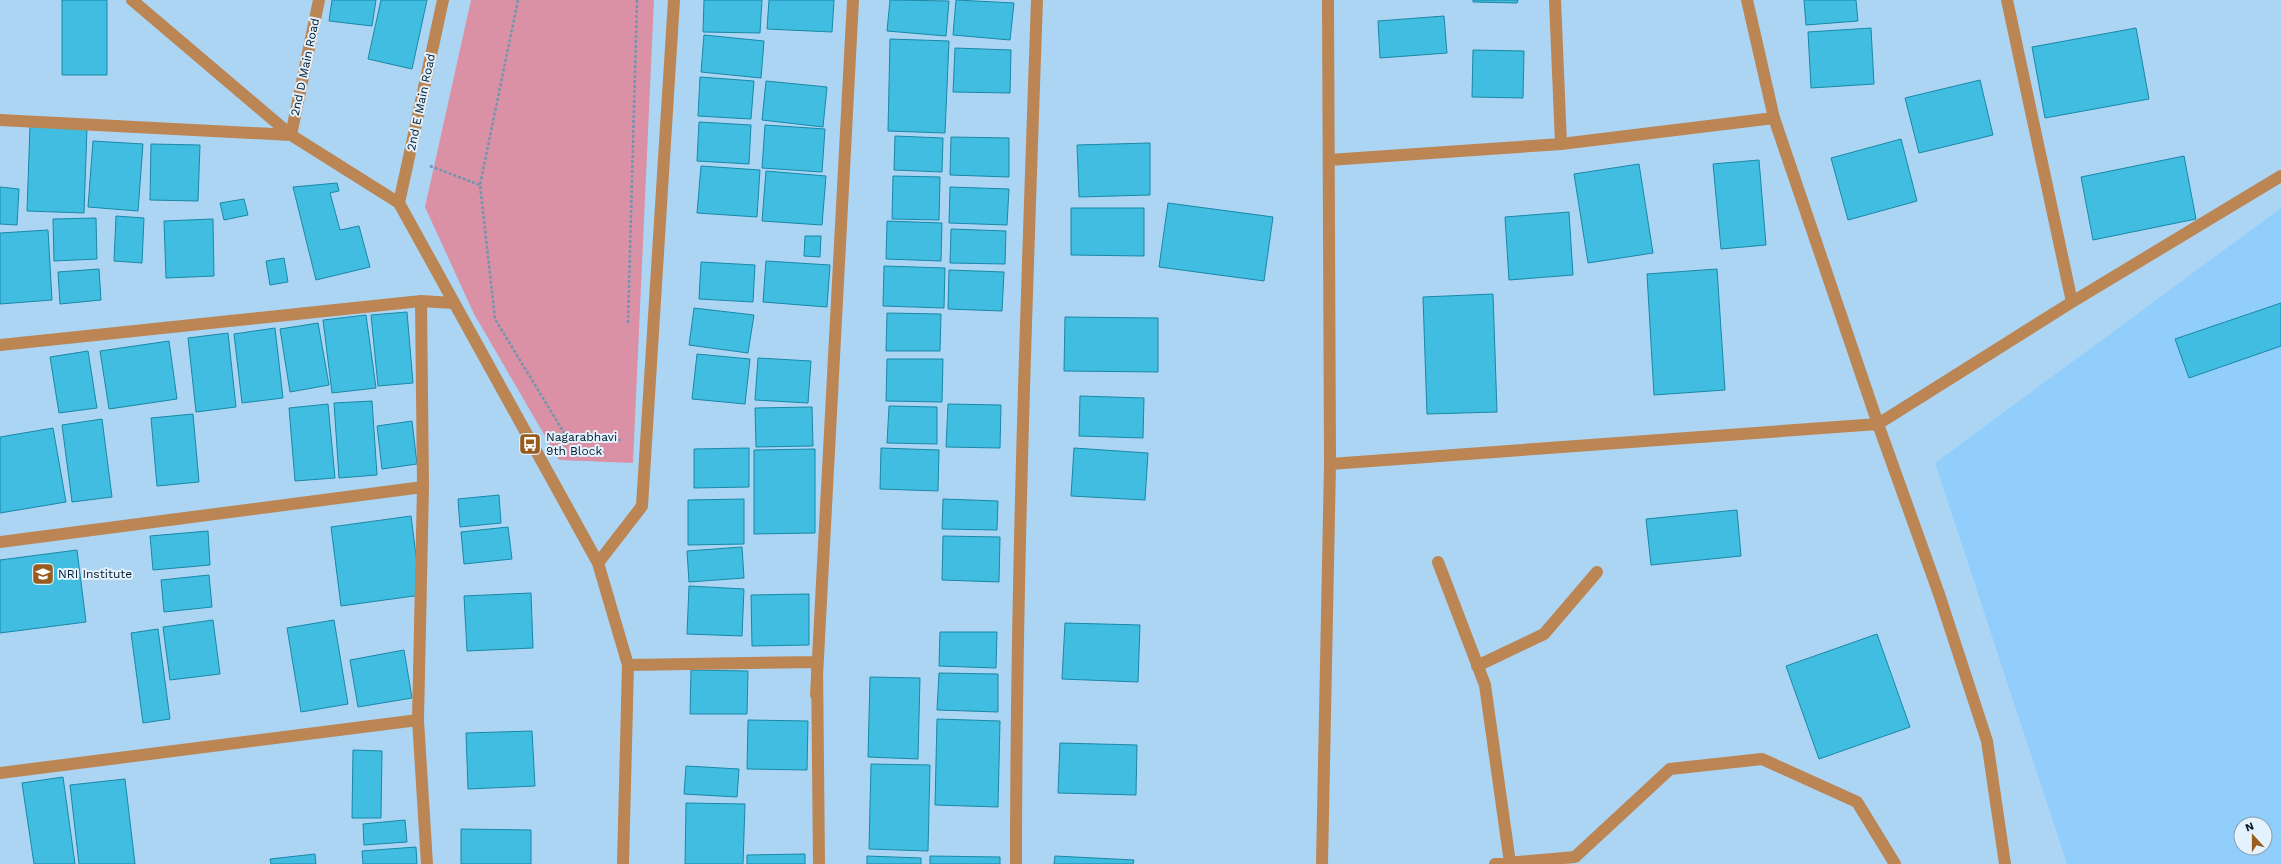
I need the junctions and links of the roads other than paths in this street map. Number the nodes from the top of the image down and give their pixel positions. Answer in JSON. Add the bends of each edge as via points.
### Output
{"nodes":[{"id":1,"x":132,"y":0,"type":"edge"},
{"id":2,"x":319,"y":0,"type":"edge"},
{"id":3,"x":443,"y":0,"type":"edge"},
{"id":4,"x":674,"y":0,"type":"edge"},
{"id":5,"x":853,"y":0,"type":"edge"},
{"id":6,"x":1037,"y":0,"type":"edge"},
{"id":7,"x":1328,"y":0,"type":"edge"},
{"id":8,"x":1555,"y":0,"type":"edge"},
{"id":9,"x":1747,"y":0,"type":"edge"},
{"id":10,"x":2007,"y":0,"type":"edge"},
{"id":11,"x":146,"y":5,"type":"edge"},
{"id":12,"x":1774,"y":118,"type":"junction"},
{"id":13,"x":0,"y":120,"type":"edge"},
{"id":14,"x":291,"y":135,"type":"junction"},
{"id":15,"x":1561,"y":144,"type":"junction"},
{"id":16,"x":1329,"y":160,"type":"junction"},
{"id":17,"x":2281,"y":176,"type":"edge"},
{"id":18,"x":399,"y":203,"type":"junction"},
{"id":19,"x":421,"y":301,"type":"junction"},
{"id":20,"x":2072,"y":302,"type":"junction"},
{"id":21,"x":453,"y":303,"type":"junction"},
{"id":22,"x":0,"y":345,"type":"edge"},
{"id":23,"x":1878,"y":424,"type":"junction"},
{"id":24,"x":1330,"y":464,"type":"junction"},
{"id":25,"x":423,"y":487,"type":"junction"},
{"id":26,"x":0,"y":542,"type":"edge"},
{"id":27,"x":1438,"y":562,"type":"dead end"},
{"id":28,"x":598,"y":564,"type":"junction"},
{"id":29,"x":1597,"y":572,"type":"dead end"},
{"id":30,"x":628,"y":665,"type":"junction"},
{"id":31,"x":1478,"y":666,"type":"junction"},
{"id":32,"x":816,"y":696,"type":"junction"},
{"id":33,"x":418,"y":720,"type":"junction"},
{"id":34,"x":0,"y":773,"type":"edge"},
{"id":35,"x":1510,"y":863,"type":"junction"},
{"id":36,"x":427,"y":864,"type":"edge"},
{"id":37,"x":623,"y":864,"type":"edge"},
{"id":38,"x":819,"y":864,"type":"edge"},
{"id":39,"x":1016,"y":864,"type":"edge"},
{"id":40,"x":1322,"y":864,"type":"edge"},
{"id":41,"x":1495,"y":864,"type":"edge"},
{"id":42,"x":1895,"y":864,"type":"edge"},
{"id":43,"x":2005,"y":864,"type":"edge"}],
"edges":[{"from":1,"to":11,"type":"street"},
{"from":2,"to":14,"type":"street","name":"2nd D Main Road"},
{"from":3,"to":18,"type":"street","name":"2nd E Main Road"},
{"from":4,"to":28,"type":"street","via":[[642,506]]},
{"from":5,"to":32,"type":"street"},
{"from":6,"to":39,"type":"street","via":[[1027,316]]},
{"from":7,"to":16,"type":"street"},
{"from":8,"to":15,"type":"street"},
{"from":9,"to":12,"type":"street"},
{"from":10,"to":20,"type":"street"},
{"from":11,"to":14,"type":"street"},
{"from":12,"to":15,"type":"street"},
{"from":12,"to":23,"type":"street"},
{"from":13,"to":14,"type":"street"},
{"from":14,"to":18,"type":"street"},
{"from":15,"to":16,"type":"street"},
{"from":16,"to":24,"type":"street"},
{"from":17,"to":20,"type":"street"},
{"from":18,"to":21,"type":"street"},
{"from":19,"to":21,"type":"street"},
{"from":19,"to":22,"type":"street"},
{"from":19,"to":25,"type":"street"},
{"from":20,"to":23,"type":"street"},
{"from":21,"to":28,"type":"street"},
{"from":23,"to":24,"type":"street"},
{"from":23,"to":43,"type":"street","via":[[1939,594],[1987,741]]},
{"from":24,"to":40,"type":"street"},
{"from":25,"to":26,"type":"street"},
{"from":25,"to":33,"type":"street"},
{"from":27,"to":31,"type":"street"},
{"from":28,"to":30,"type":"street"},
{"from":29,"to":31,"type":"street","via":[[1544,634]]},
{"from":30,"to":32,"type":"street","via":[[817,662]]},
{"from":30,"to":37,"type":"street"},
{"from":31,"to":35,"type":"street","via":[[1485,685]]},
{"from":32,"to":38,"type":"street"},
{"from":33,"to":34,"type":"street"},
{"from":33,"to":36,"type":"street"},
{"from":35,"to":41,"type":"street"},
{"from":35,"to":42,"type":"street","via":[[1575,857],[1670,769],[1762,759],[1857,802]]}]}
